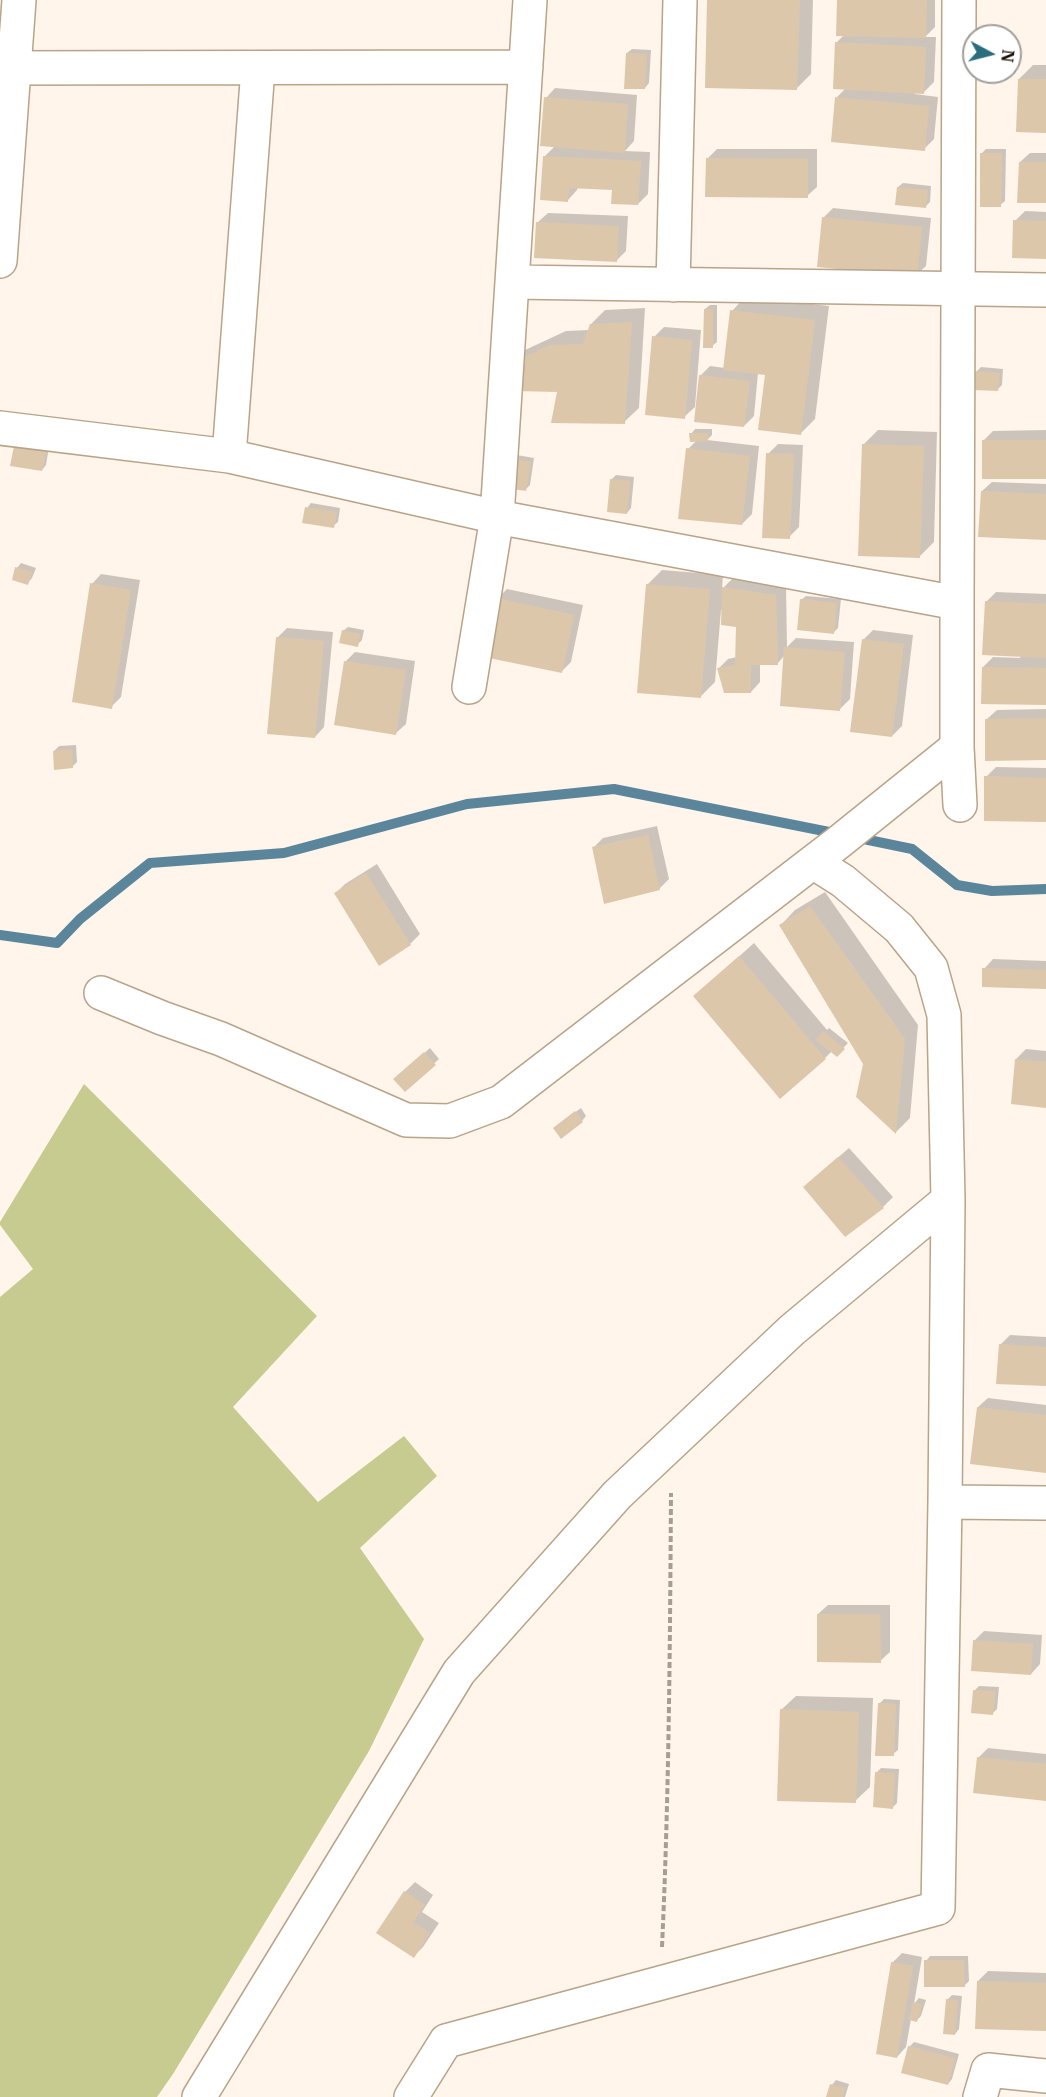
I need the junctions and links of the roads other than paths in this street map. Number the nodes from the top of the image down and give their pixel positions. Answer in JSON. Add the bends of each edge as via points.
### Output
{"nodes":[{"id":1,"x":19,"y":0,"type":"edge"},
{"id":2,"x":530,"y":0,"type":"edge"},
{"id":3,"x":680,"y":0,"type":"edge"},
{"id":4,"x":959,"y":0,"type":"edge"},
{"id":5,"x":526,"y":67,"type":"junction"},
{"id":6,"x":7,"y":68,"type":"edge"},
{"id":7,"x":258,"y":68,"type":"junction"},
{"id":8,"x":0,"y":261,"type":"edge"},
{"id":9,"x":513,"y":282,"type":"junction"},
{"id":10,"x":673,"y":285,"type":"junction"},
{"id":11,"x":959,"y":289,"type":"junction"},
{"id":12,"x":1046,"y":290,"type":"edge"},
{"id":13,"x":0,"y":428,"type":"edge"},
{"id":14,"x":229,"y":456,"type":"junction"},
{"id":15,"x":497,"y":517,"type":"junction"},
{"id":16,"x":957,"y":603,"type":"junction"},
{"id":17,"x":469,"y":687,"type":"dead end"},
{"id":18,"x":957,"y":747,"type":"junction"},
{"id":19,"x":960,"y":805,"type":"dead end"},
{"id":20,"x":813,"y":862,"type":"junction"},
{"id":21,"x":101,"y":993,"type":"dead end"},
{"id":22,"x":948,"y":1200,"type":"junction"},
{"id":23,"x":945,"y":1502,"type":"junction"},
{"id":24,"x":1046,"y":1503,"type":"edge"},
{"id":25,"x":1046,"y":2076,"type":"edge"},
{"id":26,"x":200,"y":2097,"type":"edge"},
{"id":27,"x":411,"y":2097,"type":"edge"},
{"id":28,"x":980,"y":2097,"type":"edge"}],
"edges":[{"from":1,"to":6,"type":"street"},
{"from":2,"to":5,"type":"street"},
{"from":3,"to":10,"type":"street"},
{"from":4,"to":11,"type":"street"},
{"from":5,"to":7,"type":"street"},
{"from":5,"to":9,"type":"street"},
{"from":6,"to":7,"type":"street"},
{"from":6,"to":8,"type":"street"},
{"from":7,"to":14,"type":"street"},
{"from":9,"to":10,"type":"street"},
{"from":9,"to":15,"type":"street"},
{"from":10,"to":11,"type":"street"},
{"from":11,"to":12,"type":"street"},
{"from":11,"to":16,"type":"street"},
{"from":13,"to":14,"type":"street"},
{"from":14,"to":15,"type":"street"},
{"from":15,"to":16,"type":"street"},
{"from":15,"to":17,"type":"street"},
{"from":16,"to":18,"type":"street"},
{"from":18,"to":19,"type":"street"},
{"from":18,"to":20,"type":"street"},
{"from":20,"to":21,"type":"street","via":[[501,1102],[450,1121],[406,1120],[221,1039]]},
{"from":20,"to":22,"type":"street","via":[[843,881],[899,928],[932,968],[944,1015]]},
{"from":22,"to":23,"type":"street"},
{"from":22,"to":26,"type":"street","via":[[792,1330],[617,1495],[459,1672]]},
{"from":23,"to":24,"type":"street"},
{"from":23,"to":27,"type":"street","via":[[938,1908],[446,2042]]},
{"from":25,"to":28,"type":"street","via":[[988,2070]]}]}
